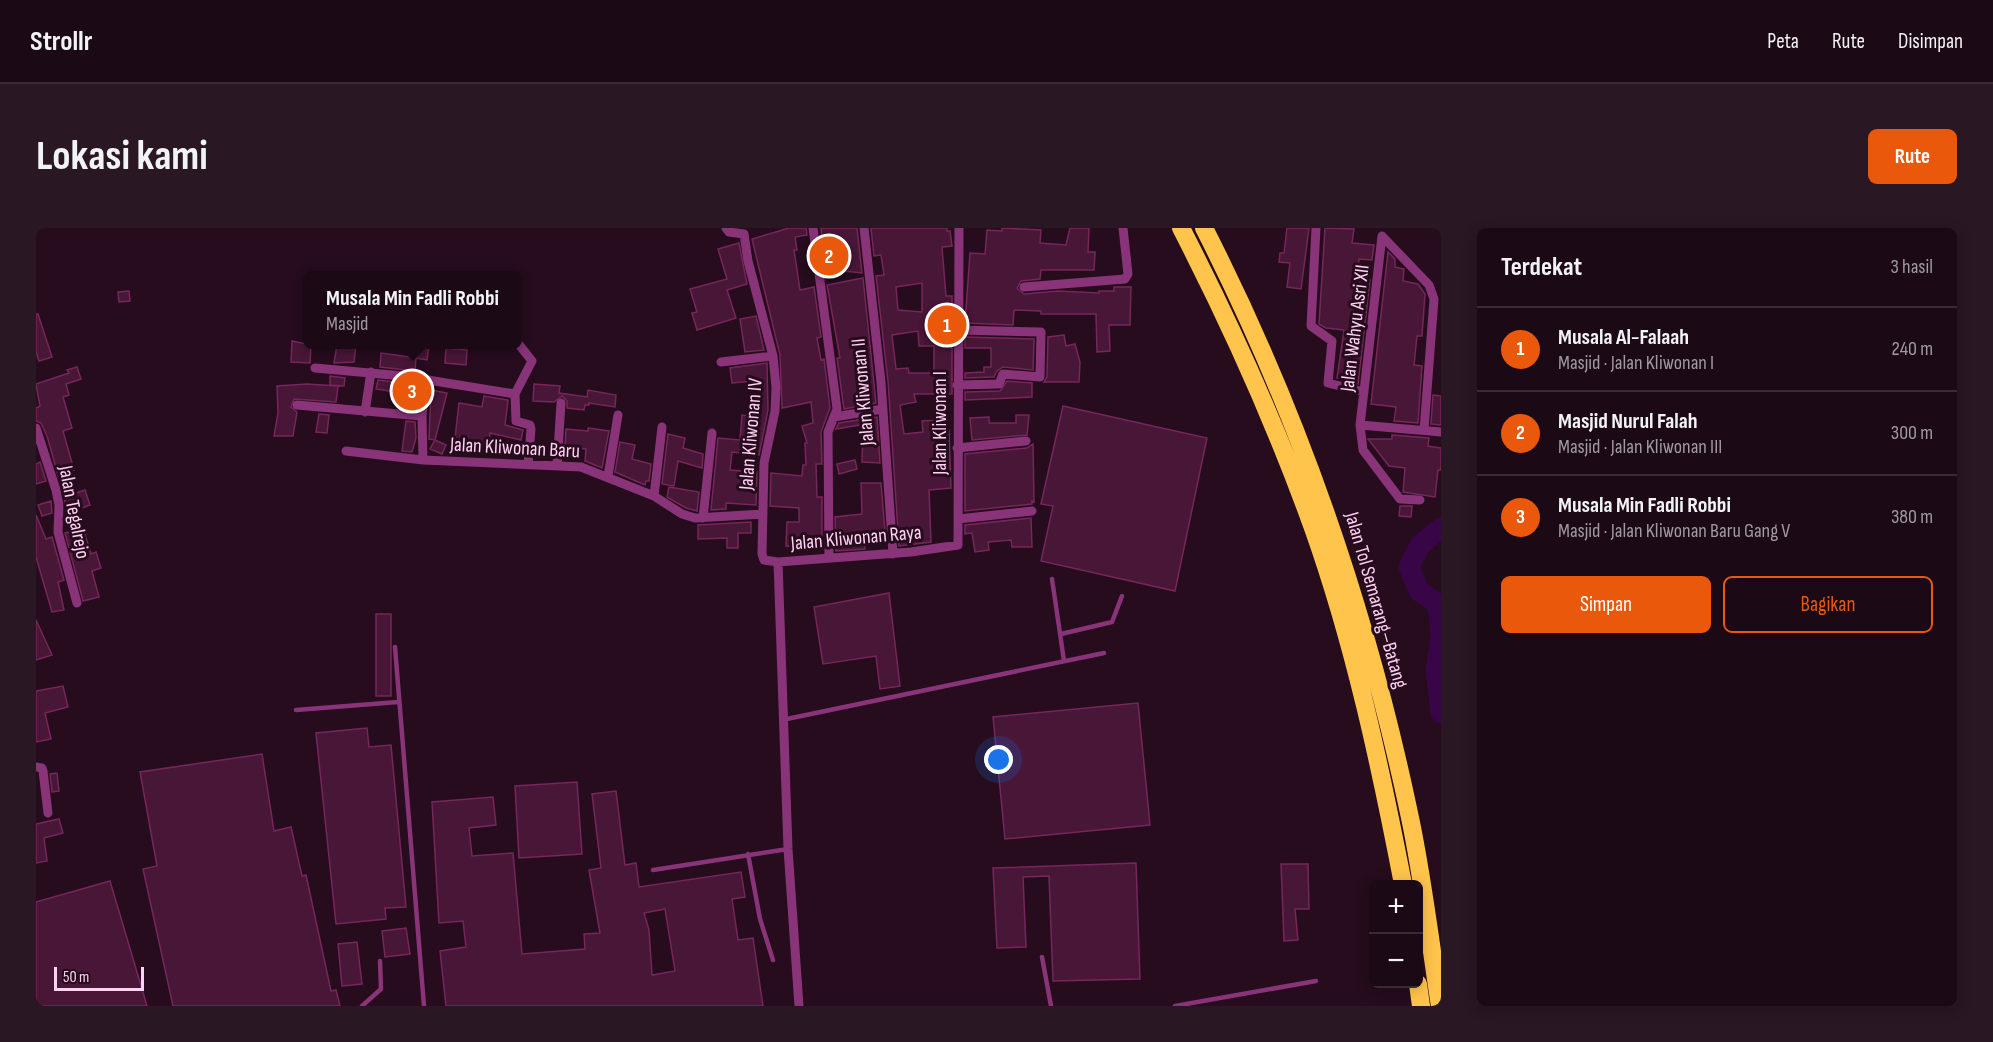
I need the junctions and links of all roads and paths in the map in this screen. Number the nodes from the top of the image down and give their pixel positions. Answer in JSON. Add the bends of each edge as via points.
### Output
{"nodes":[{"id":1,"x":726,"y":228,"type":"edge"},
{"id":2,"x":813,"y":228,"type":"edge"},
{"id":3,"x":864,"y":228,"type":"edge"},
{"id":4,"x":959,"y":228,"type":"edge"},
{"id":5,"x":1123,"y":228,"type":"edge"},
{"id":6,"x":1181,"y":228,"type":"edge"},
{"id":7,"x":1204,"y":228,"type":"edge"},
{"id":8,"x":1316,"y":228,"type":"edge"},
{"id":9,"x":1386,"y":232,"type":"edge"},
{"id":10,"x":1024,"y":286,"type":"dead end"},
{"id":11,"x":958,"y":330,"type":"junction"},
{"id":12,"x":522,"y":348,"type":"edge"},
{"id":13,"x":772,"y":356,"type":"junction"},
{"id":14,"x":721,"y":362,"type":"dead end"},
{"id":15,"x":315,"y":368,"type":"dead end"},
{"id":16,"x":371,"y":372,"type":"junction"},
{"id":17,"x":425,"y":380,"type":"junction"},
{"id":18,"x":957,"y":385,"type":"junction"},
{"id":19,"x":1364,"y":392,"type":"junction"},
{"id":20,"x":515,"y":394,"type":"junction"},
{"id":21,"x":561,"y":403,"type":"dead end"},
{"id":22,"x":297,"y":405,"type":"dead end"},
{"id":23,"x":883,"y":409,"type":"junction"},
{"id":24,"x":365,"y":412,"type":"junction"},
{"id":25,"x":618,"y":415,"type":"dead end"},
{"id":26,"x":422,"y":416,"type":"junction"},
{"id":27,"x":834,"y":417,"type":"junction"},
{"id":28,"x":1360,"y":425,"type":"junction"},
{"id":29,"x":36,"y":428,"type":"edge"},
{"id":30,"x":662,"y":428,"type":"dead end"},
{"id":31,"x":1424,"y":430,"type":"junction"},
{"id":32,"x":1441,"y":432,"type":"edge"},
{"id":33,"x":712,"y":433,"type":"dead end"},
{"id":34,"x":1026,"y":441,"type":"dead end"},
{"id":35,"x":957,"y":448,"type":"junction"},
{"id":36,"x":346,"y":451,"type":"dead end"},
{"id":37,"x":423,"y":460,"type":"junction"},
{"id":38,"x":528,"y":465,"type":"junction"},
{"id":39,"x":556,"y":466,"type":"junction"},
{"id":40,"x":608,"y":476,"type":"junction"},
{"id":41,"x":654,"y":496,"type":"junction"},
{"id":42,"x":1420,"y":500,"type":"dead end"},
{"id":43,"x":1032,"y":512,"type":"dead end"},
{"id":44,"x":763,"y":514,"type":"junction"},
{"id":45,"x":703,"y":518,"type":"junction"},
{"id":46,"x":958,"y":519,"type":"junction"},
{"id":47,"x":958,"y":545,"type":"joint"},
{"id":48,"x":762,"y":554,"type":"joint"},
{"id":49,"x":893,"y":554,"type":"junction"},
{"id":50,"x":829,"y":558,"type":"junction"},
{"id":51,"x":778,"y":562,"type":"junction"},
{"id":52,"x":1053,"y":579,"type":"dead end"},
{"id":53,"x":1122,"y":596,"type":"dead end"},
{"id":54,"x":76,"y":603,"type":"dead end"},
{"id":55,"x":1061,"y":634,"type":"junction"},
{"id":56,"x":394,"y":647,"type":"dead end"},
{"id":57,"x":1104,"y":653,"type":"dead end"},
{"id":58,"x":1064,"y":661,"type":"junction"},
{"id":59,"x":398,"y":702,"type":"junction"},
{"id":60,"x":296,"y":710,"type":"dead end"},
{"id":61,"x":782,"y":720,"type":"junction"},
{"id":62,"x":36,"y":767,"type":"edge"},
{"id":63,"x":48,"y":813,"type":"dead end"},
{"id":64,"x":788,"y":849,"type":"junction"},
{"id":65,"x":748,"y":854,"type":"junction"},
{"id":66,"x":653,"y":870,"type":"dead end"},
{"id":67,"x":1402,"y":880,"type":"edge"},
{"id":68,"x":1042,"y":957,"type":"dead end"},
{"id":69,"x":773,"y":960,"type":"dead end"},
{"id":70,"x":380,"y":961,"type":"dead end"},
{"id":71,"x":1316,"y":981,"type":"dead end"},
{"id":72,"x":1419,"y":988,"type":"edge"},
{"id":73,"x":362,"y":1006,"type":"edge"},
{"id":74,"x":424,"y":1006,"type":"edge"},
{"id":75,"x":799,"y":1006,"type":"edge"},
{"id":76,"x":1051,"y":1006,"type":"edge"},
{"id":77,"x":1175,"y":1006,"type":"edge"},
{"id":78,"x":1421,"y":1006,"type":"edge"},
{"id":79,"x":1440,"y":1006,"type":"edge"}],
"edges":[{"from":1,"to":13,"type":"street","name":"Jalan Kliwonan IV","via":[[744,234]]},
{"from":2,"to":27,"type":"street","via":[[837,409]]},
{"from":3,"to":23,"type":"street","name":"Jalan Kliwonan II"},
{"from":4,"to":11,"type":"street","name":"Jalan Kliwonan I"},
{"from":5,"to":10,"type":"street","via":[[1128,274],[1125,279]]},
{"from":6,"to":67,"type":"highway","name":"Jalan Tol Semarang–Batang","via":[[1237,341],[1313,529],[1365,709]]},
{"from":7,"to":79,"type":"highway","name":"Jalan Tol Semarang–Batang","via":[[1256,333],[1294,424],[1355,597],[1410,814]]},
{"from":8,"to":19,"type":"street","via":[[1311,326],[1332,341],[1328,383]]},
{"from":9,"to":19,"type":"street","name":"Jalan Wahyu Asri XII"},
{"from":9,"to":31,"type":"street","via":[[1429,285],[1434,299]]},
{"from":11,"to":18,"type":"street","name":"Jalan Kliwonan I"},
{"from":11,"to":18,"type":"street","via":[[1041,332],[1040,377],[1003,374],[999,384]]},
{"from":12,"to":20,"type":"street","via":[[532,361]]},
{"from":13,"to":14,"type":"street"},
{"from":13,"to":44,"type":"street","name":"Jalan Kliwonan IV","via":[[775,411],[764,463]]},
{"from":15,"to":16,"type":"street"},
{"from":16,"to":17,"type":"street"},
{"from":16,"to":24,"type":"street"},
{"from":17,"to":20,"type":"street"},
{"from":17,"to":26,"type":"street","name":"Jalan Kliwonan Baru"},
{"from":18,"to":35,"type":"street","name":"Jalan Kliwonan I"},
{"from":19,"to":28,"type":"street","name":"Jalan Wahyu Asri XII"},
{"from":20,"to":38,"type":"street","via":[[516,421],[530,425],[531,429]]},
{"from":21,"to":39,"type":"street"},
{"from":22,"to":24,"type":"street"},
{"from":23,"to":27,"type":"street"},
{"from":23,"to":49,"type":"street","name":"Jalan Kliwonan II"},
{"from":24,"to":26,"type":"street"},
{"from":25,"to":40,"type":"street"},
{"from":26,"to":37,"type":"street","name":"Jalan Kliwonan Baru"},
{"from":27,"to":50,"type":"street","via":[[828,432]]},
{"from":28,"to":31,"type":"street"},
{"from":28,"to":42,"type":"street","name":"Jalan Wahyu Asri XII","via":[[1363,450],[1400,498]]},
{"from":29,"to":54,"type":"street","name":"Jalan Tegalrejo","via":[[59,505],[58,532]]},
{"from":30,"to":41,"type":"street"},
{"from":31,"to":32,"type":"street"},
{"from":33,"to":45,"type":"street"},
{"from":34,"to":35,"type":"street"},
{"from":35,"to":46,"type":"street","name":"Jalan Kliwonan I"},
{"from":36,"to":37,"type":"street"},
{"from":37,"to":38,"type":"street","name":"Jalan Kliwonan Baru"},
{"from":38,"to":39,"type":"street","name":"Jalan Kliwonan Baru"},
{"from":39,"to":40,"type":"street","name":"Jalan Kliwonan Baru","via":[[581,467]]},
{"from":40,"to":41,"type":"street","name":"Jalan Kliwonan Baru"},
{"from":41,"to":45,"type":"street","name":"Jalan Kliwonan Baru","via":[[682,514]]},
{"from":43,"to":46,"type":"street"},
{"from":44,"to":45,"type":"street","name":"Jalan Kliwonan Baru"},
{"from":44,"to":48,"type":"street","name":"Jalan Kliwonan IV"},
{"from":46,"to":47,"type":"street","name":"Jalan Kliwonan I"},
{"from":47,"to":49,"type":"street","name":"Jalan Kliwonan Raya"},
{"from":48,"to":51,"type":"street","name":"Jalan Kliwonan Raya","via":[[764,560]]},
{"from":49,"to":50,"type":"street","name":"Jalan Kliwonan Raya"},
{"from":50,"to":51,"type":"street","name":"Jalan Kliwonan Raya"},
{"from":51,"to":61,"type":"street"},
{"from":52,"to":55,"type":"lane"},
{"from":53,"to":55,"type":"lane","via":[[1112,622]]},
{"from":55,"to":58,"type":"lane"},
{"from":56,"to":59,"type":"lane"},
{"from":57,"to":58,"type":"lane"},
{"from":58,"to":61,"type":"lane"},
{"from":59,"to":60,"type":"lane"},
{"from":59,"to":74,"type":"lane"},
{"from":61,"to":64,"type":"street"},
{"from":62,"to":63,"type":"street","via":[[43,771]]},
{"from":64,"to":65,"type":"lane"},
{"from":64,"to":75,"type":"street"},
{"from":65,"to":66,"type":"lane"},
{"from":65,"to":69,"type":"lane","via":[[760,919]]},
{"from":68,"to":76,"type":"lane"},
{"from":70,"to":73,"type":"lane","via":[[381,989]]},
{"from":71,"to":77,"type":"lane"},
{"from":72,"to":78,"type":"highway"}]}
